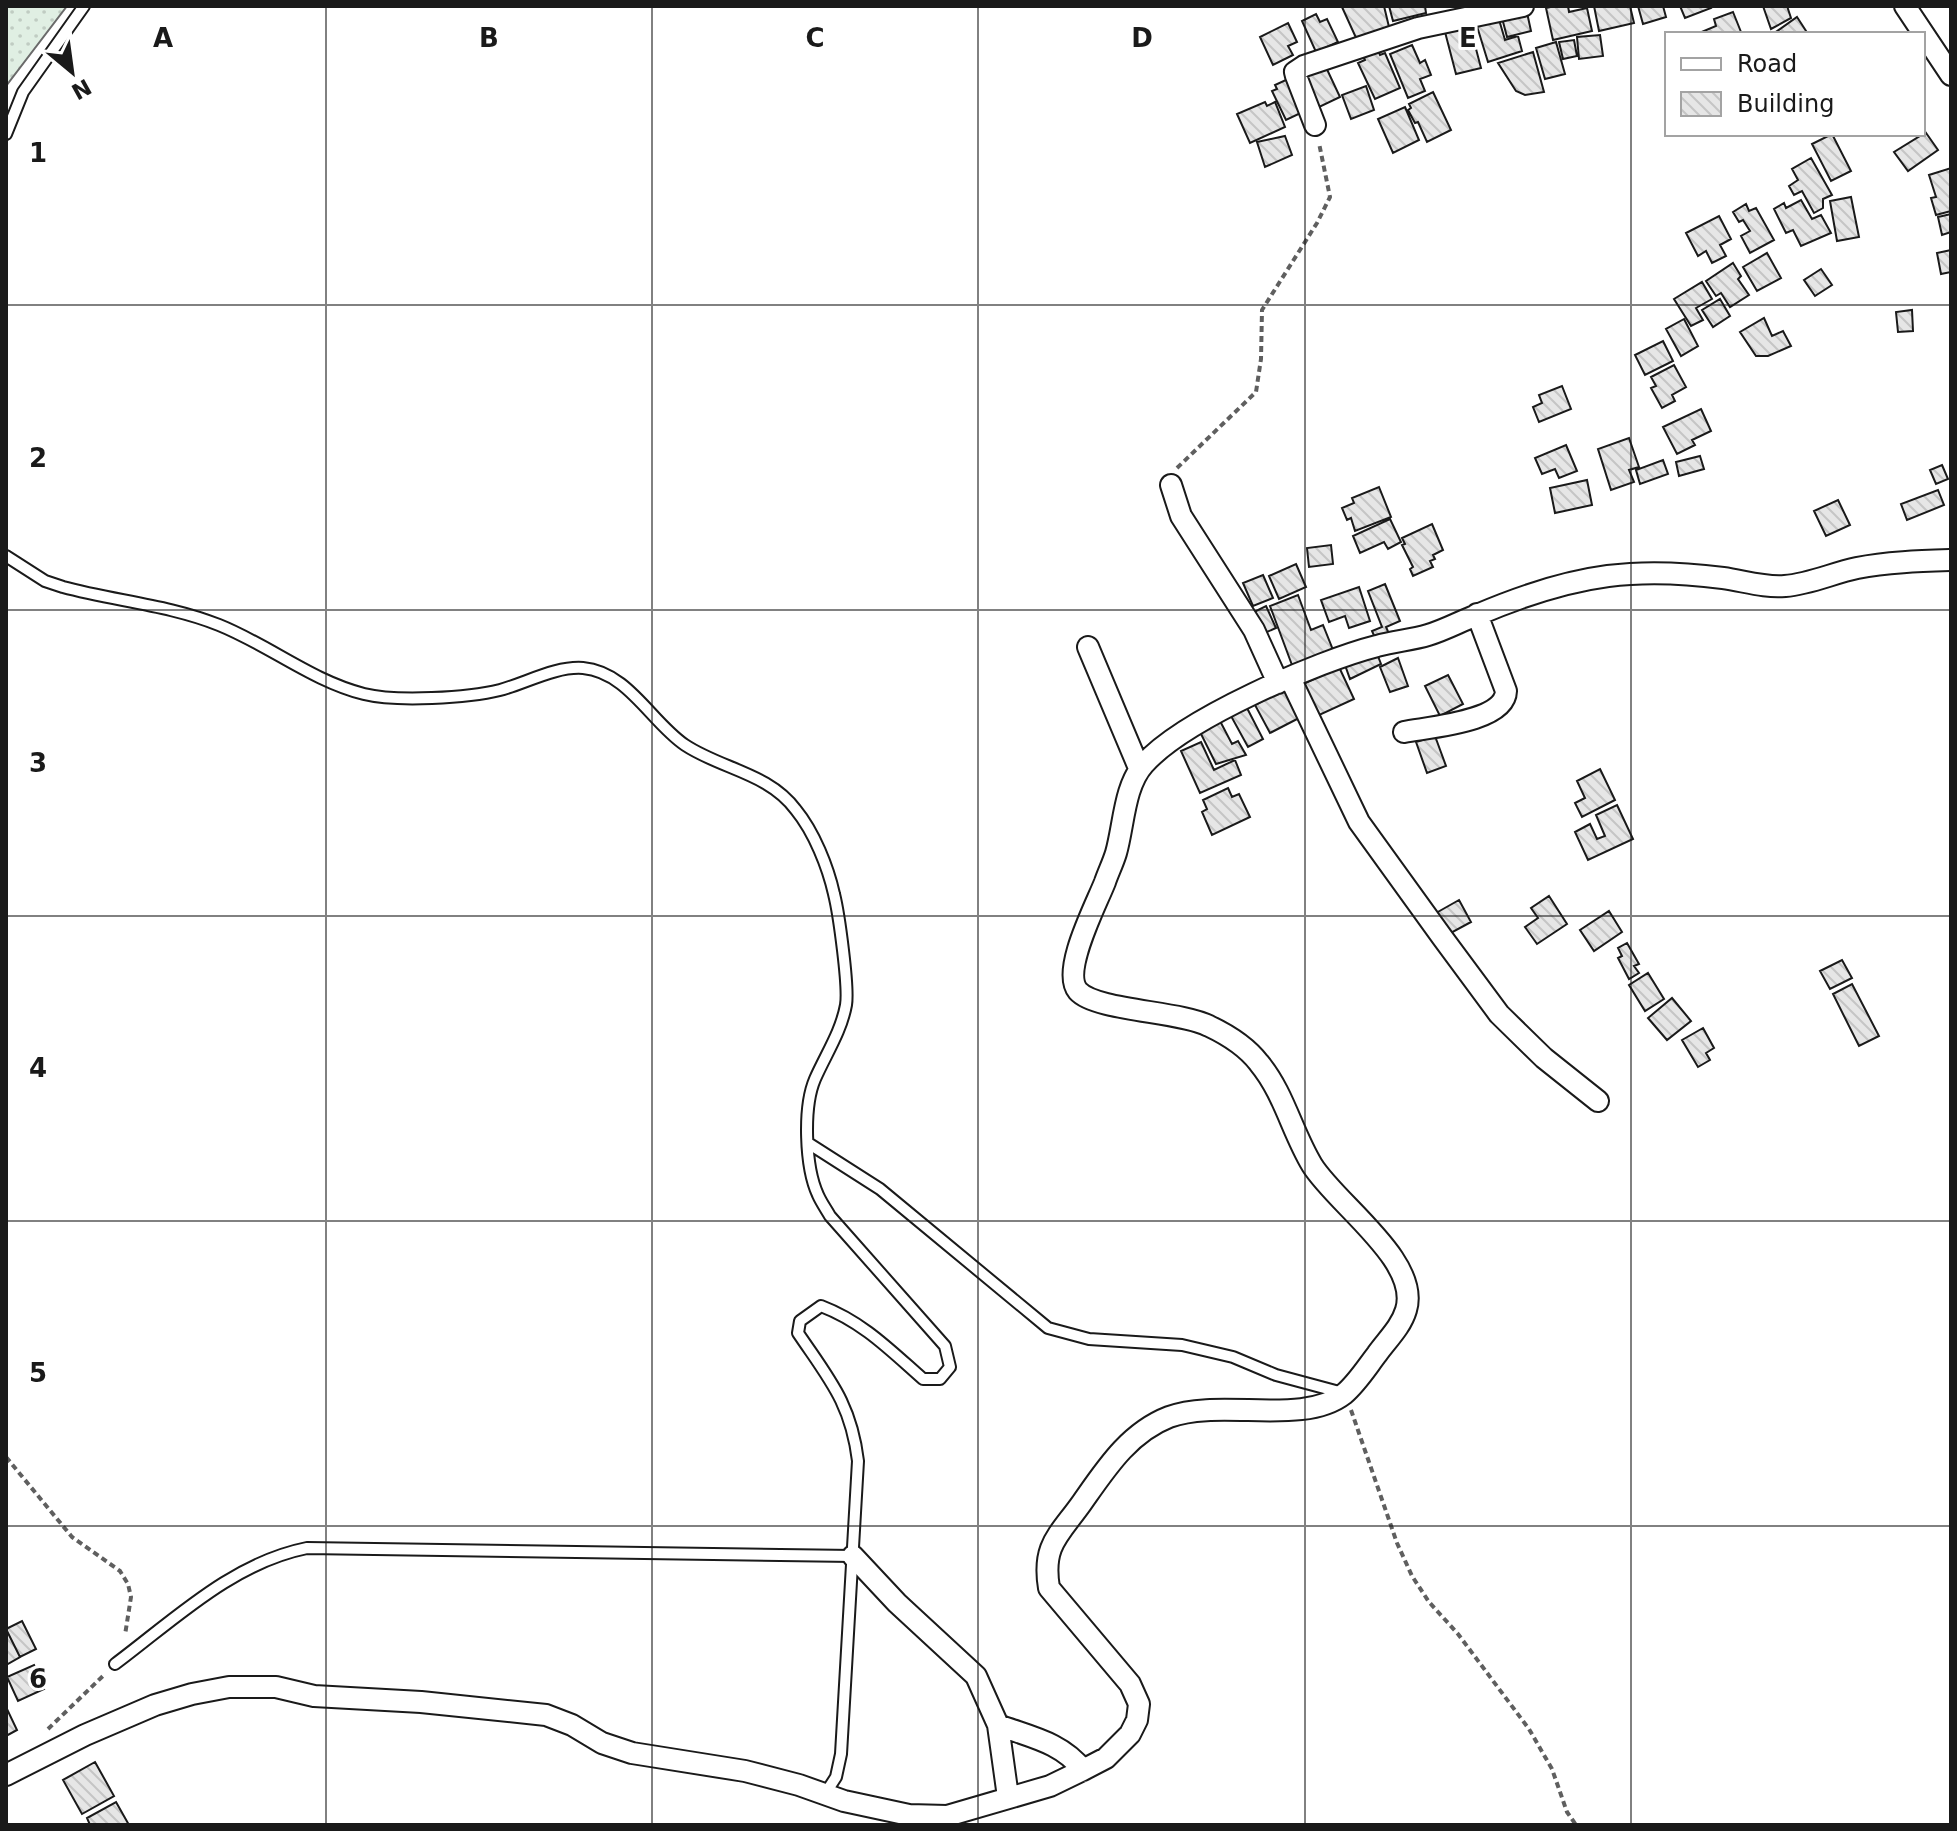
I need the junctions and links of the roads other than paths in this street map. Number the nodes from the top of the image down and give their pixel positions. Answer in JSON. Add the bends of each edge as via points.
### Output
{"nodes":[{"id":1,"x":84,"y":6,"type":"edge"},
{"id":2,"x":1523,"y":6,"type":"edge"},
{"id":3,"x":1905,"y":6,"type":"edge"},
{"id":4,"x":1922,"y":32,"type":"edge"},
{"id":5,"x":1925,"y":36,"type":"edge"},
{"id":6,"x":1951,"y":75,"type":"edge"},
{"id":7,"x":1315,"y":125,"type":"road end"},
{"id":8,"x":6,"y":134,"type":"edge"},
{"id":9,"x":1171,"y":485,"type":"road end"},
{"id":10,"x":6,"y":556,"type":"edge"},
{"id":11,"x":1951,"y":560,"type":"edge"},
{"id":12,"x":1477,"y":614,"type":"junction"},
{"id":13,"x":1088,"y":647,"type":"dead end"},
{"id":14,"x":1284,"y":681,"type":"junction"},
{"id":15,"x":1404,"y":732,"type":"dead end"},
{"id":16,"x":1139,"y":768,"type":"junction"},
{"id":17,"x":1598,"y":1101,"type":"dead end"},
{"id":18,"x":808,"y":1143,"type":"junction"},
{"id":19,"x":1345,"y":1393,"type":"junction"},
{"id":20,"x":853,"y":1556,"type":"junction"},
{"id":21,"x":115,"y":1664,"type":"road end"},
{"id":22,"x":998,"y":1725,"type":"junction"},
{"id":23,"x":1083,"y":1770,"type":"junction"},
{"id":24,"x":6,"y":1775,"type":"edge"},
{"id":25,"x":825,"y":1794,"type":"junction"},
{"id":26,"x":1008,"y":1797,"type":"junction"}],
"edges":[{"from":1,"to":8,"type":"lane","via":[[23,92]]},
{"from":2,"to":7,"type":"street","via":[[1418,28],[1304,66],[1295,72]]},
{"from":3,"to":4,"type":"street"},
{"from":5,"to":6,"type":"street"},
{"from":9,"to":14,"type":"street","via":[[1181,516]]},
{"from":10,"to":18,"type":"lane","via":[[63,587],[178,611],[218,625],[314,675],[366,695],[473,695],[579,668],[597,670],[626,688],[685,745],[777,790],[809,832],[834,894],[845,978],[843,1014],[814,1081]]},
{"from":11,"to":12,"type":"street","via":[[1860,567],[1778,587],[1693,574],[1608,576],[1547,588]]},
{"from":12,"to":14,"type":"street"},
{"from":12,"to":15,"type":"street","via":[[1506,691],[1501,706],[1485,716]]},
{"from":13,"to":16,"type":"street"},
{"from":14,"to":16,"type":"street","via":[[1164,745]]},
{"from":14,"to":17,"type":"street","via":[[1359,822],[1499,1014]]},
{"from":16,"to":19,"type":"street","via":[[1115,855],[1075,961],[1075,986],[1101,1002],[1201,1022],[1249,1050],[1278,1091],[1315,1171],[1380,1241],[1404,1278],[1408,1306]]},
{"from":18,"to":19,"type":"lane","via":[[880,1189],[1048,1328],[1089,1339],[1182,1345]]},
{"from":18,"to":20,"type":"lane","via":[[817,1193],[830,1216],[950,1356],[950,1367],[940,1379],[923,1379],[847,1316],[821,1306],[800,1321],[798,1333],[839,1392],[855,1432],[858,1496]]},
{"from":19,"to":23,"type":"street","via":[[1328,1404],[1294,1409],[1190,1410],[1164,1419],[1121,1449],[1050,1547],[1049,1588],[1130,1684],[1139,1704],[1130,1734],[1106,1758]]},
{"from":20,"to":21,"type":"lane","via":[[307,1548],[282,1553],[219,1585]]},
{"from":20,"to":22,"type":"street","via":[[969,1667]]},
{"from":20,"to":25,"type":"lane","via":[[841,1754]]},
{"from":22,"to":23,"type":"street","via":[[1061,1749]]},
{"from":22,"to":26,"type":"street"},
{"from":23,"to":26,"type":"street"},
{"from":24,"to":25,"type":"street","via":[[155,1705],[229,1687],[276,1687],[314,1696],[546,1715],[632,1753],[745,1771]]},
{"from":25,"to":26,"type":"street","via":[[909,1815],[947,1816]]}]}
